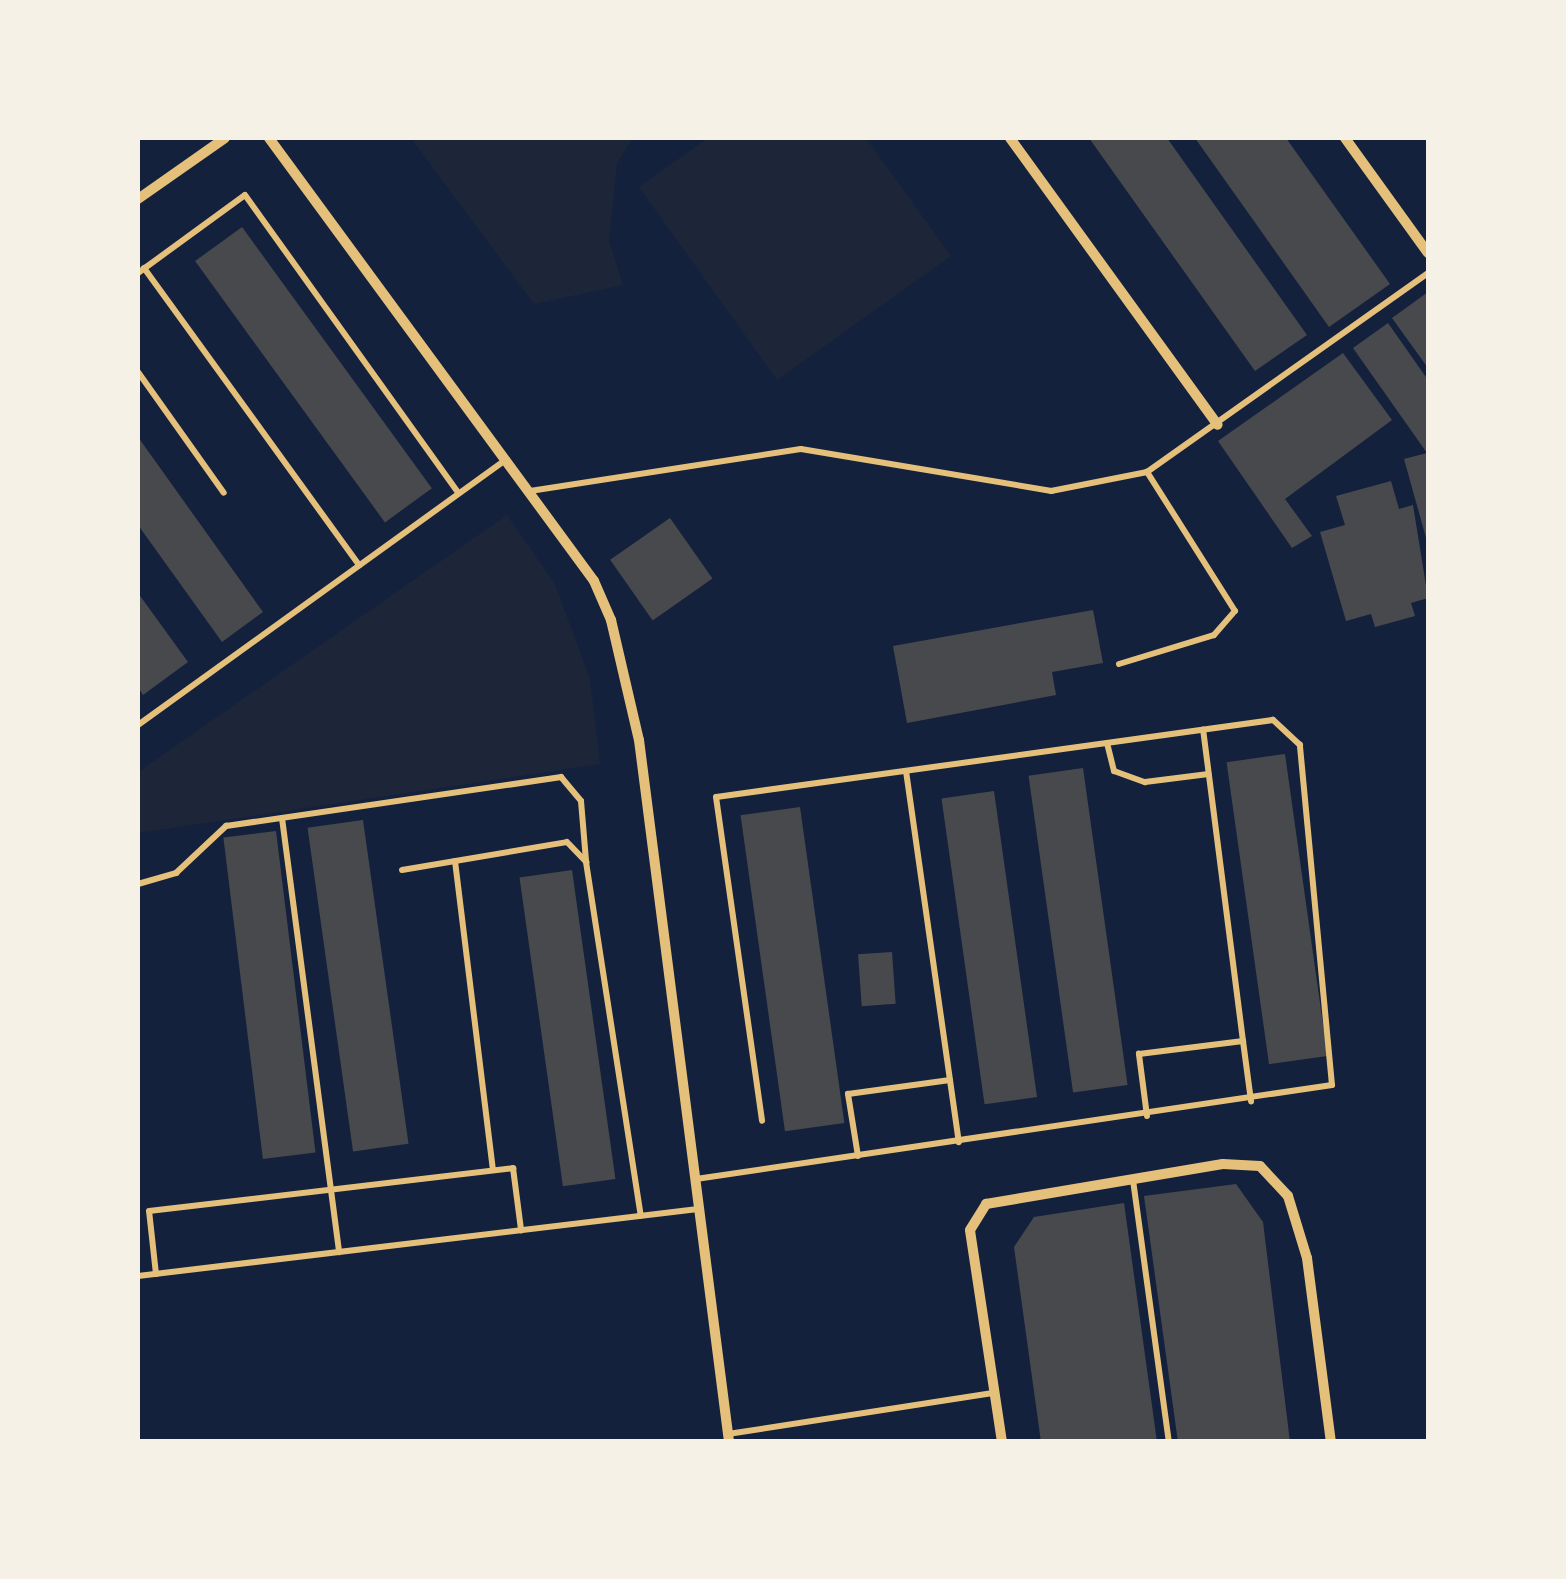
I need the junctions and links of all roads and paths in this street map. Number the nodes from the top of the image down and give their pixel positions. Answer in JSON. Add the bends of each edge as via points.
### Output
{"nodes":[{"id":1,"x":225,"y":138,"type":"edge"},
{"id":2,"x":269,"y":138,"type":"edge"},
{"id":3,"x":1010,"y":138,"type":"edge"},
{"id":4,"x":1345,"y":138,"type":"edge"},
{"id":5,"x":138,"y":200,"type":"edge"},
{"id":6,"x":1428,"y":253,"type":"edge"},
{"id":7,"x":141,"y":271,"type":"edge"},
{"id":8,"x":1428,"y":273,"type":"edge"},
{"id":9,"x":138,"y":372,"type":"edge"},
{"id":10,"x":1218,"y":425,"type":"junction"},
{"id":11,"x":506,"y":460,"type":"junction"},
{"id":12,"x":1146,"y":472,"type":"junction"},
{"id":13,"x":529,"y":491,"type":"junction"},
{"id":14,"x":224,"y":493,"type":"dead end"},
{"id":15,"x":458,"y":494,"type":"junction"},
{"id":16,"x":359,"y":565,"type":"junction"},
{"id":17,"x":1120,"y":664,"type":"dead end"},
{"id":18,"x":138,"y":725,"type":"edge"},
{"id":19,"x":1203,"y":730,"type":"junction"},
{"id":20,"x":1107,"y":743,"type":"junction"},
{"id":21,"x":906,"y":771,"type":"junction"},
{"id":22,"x":1208,"y":774,"type":"junction"},
{"id":23,"x":282,"y":818,"type":"junction"},
{"id":24,"x":455,"y":861,"type":"junction"},
{"id":25,"x":586,"y":862,"type":"junction"},
{"id":26,"x":402,"y":870,"type":"dead end"},
{"id":27,"x":138,"y":884,"type":"edge"},
{"id":28,"x":1243,"y":1040,"type":"junction"},
{"id":29,"x":950,"y":1080,"type":"junction"},
{"id":30,"x":1251,"y":1101,"type":"junction"},
{"id":31,"x":1146,"y":1116,"type":"junction"},
{"id":32,"x":762,"y":1121,"type":"dead end"},
{"id":33,"x":959,"y":1142,"type":"junction"},
{"id":34,"x":858,"y":1156,"type":"junction"},
{"id":35,"x":494,"y":1170,"type":"junction"},
{"id":36,"x":696,"y":1179,"type":"junction"},
{"id":37,"x":1133,"y":1180,"type":"junction"},
{"id":38,"x":331,"y":1190,"type":"junction"},
{"id":39,"x":700,"y":1208,"type":"junction"},
{"id":40,"x":642,"y":1216,"type":"junction"},
{"id":41,"x":521,"y":1230,"type":"junction"},
{"id":42,"x":339,"y":1252,"type":"junction"},
{"id":43,"x":156,"y":1274,"type":"junction"},
{"id":44,"x":138,"y":1276,"type":"edge"},
{"id":45,"x":993,"y":1393,"type":"junction"},
{"id":46,"x":728,"y":1438,"type":"edge"},
{"id":47,"x":1002,"y":1442,"type":"edge"},
{"id":48,"x":1169,"y":1442,"type":"edge"},
{"id":49,"x":1331,"y":1442,"type":"edge"}],
"edges":[{"from":1,"to":5,"type":"street"},
{"from":2,"to":11,"type":"street"},
{"from":3,"to":10,"type":"street"},
{"from":4,"to":6,"type":"street"},
{"from":7,"to":15,"type":"lane","via":[[245,195]]},
{"from":7,"to":16,"type":"lane"},
{"from":8,"to":10,"type":"lane"},
{"from":9,"to":14,"type":"lane"},
{"from":10,"to":12,"type":"lane"},
{"from":11,"to":13,"type":"street"},
{"from":11,"to":15,"type":"lane"},
{"from":12,"to":13,"type":"lane","via":[[1051,491],[801,449]]},
{"from":12,"to":17,"type":"lane","via":[[1234,611],[1214,635]]},
{"from":13,"to":36,"type":"street","via":[[594,582],[625,678]]},
{"from":15,"to":16,"type":"lane"},
{"from":16,"to":18,"type":"lane"},
{"from":19,"to":20,"type":"lane"},
{"from":19,"to":22,"type":"lane"},
{"from":19,"to":30,"type":"lane","via":[[1272,720],[1300,745],[1338,1073],[1320,1092]]},
{"from":20,"to":21,"type":"lane"},
{"from":20,"to":22,"type":"lane","via":[[1114,771],[1145,782]]},
{"from":21,"to":29,"type":"lane"},
{"from":21,"to":32,"type":"lane","via":[[716,797]]},
{"from":22,"to":28,"type":"lane"},
{"from":23,"to":25,"type":"lane","via":[[561,777],[582,801]]},
{"from":23,"to":27,"type":"lane","via":[[212,832],[176,873]]},
{"from":23,"to":38,"type":"lane"},
{"from":24,"to":25,"type":"lane","via":[[567,842]]},
{"from":24,"to":26,"type":"lane"},
{"from":24,"to":35,"type":"lane"},
{"from":25,"to":40,"type":"lane"},
{"from":28,"to":30,"type":"lane"},
{"from":28,"to":31,"type":"lane","via":[[1138,1054]]},
{"from":29,"to":33,"type":"lane"},
{"from":29,"to":34,"type":"lane","via":[[848,1094]]},
{"from":30,"to":31,"type":"lane"},
{"from":31,"to":33,"type":"lane"},
{"from":33,"to":34,"type":"lane"},
{"from":34,"to":36,"type":"lane"},
{"from":35,"to":38,"type":"lane"},
{"from":35,"to":41,"type":"lane","via":[[513,1168]]},
{"from":36,"to":39,"type":"street"},
{"from":37,"to":45,"type":"street","via":[[984,1208],[970,1230]]},
{"from":37,"to":48,"type":"lane"},
{"from":37,"to":49,"type":"street","via":[[1222,1164],[1260,1166],[1288,1196],[1308,1258]]},
{"from":38,"to":42,"type":"lane"},
{"from":38,"to":43,"type":"lane","via":[[149,1211]]},
{"from":39,"to":40,"type":"lane"},
{"from":39,"to":46,"type":"street"},
{"from":40,"to":41,"type":"lane"},
{"from":41,"to":42,"type":"lane"},
{"from":42,"to":43,"type":"lane"},
{"from":43,"to":44,"type":"lane"},
{"from":45,"to":46,"type":"lane"},
{"from":45,"to":47,"type":"street"}]}
